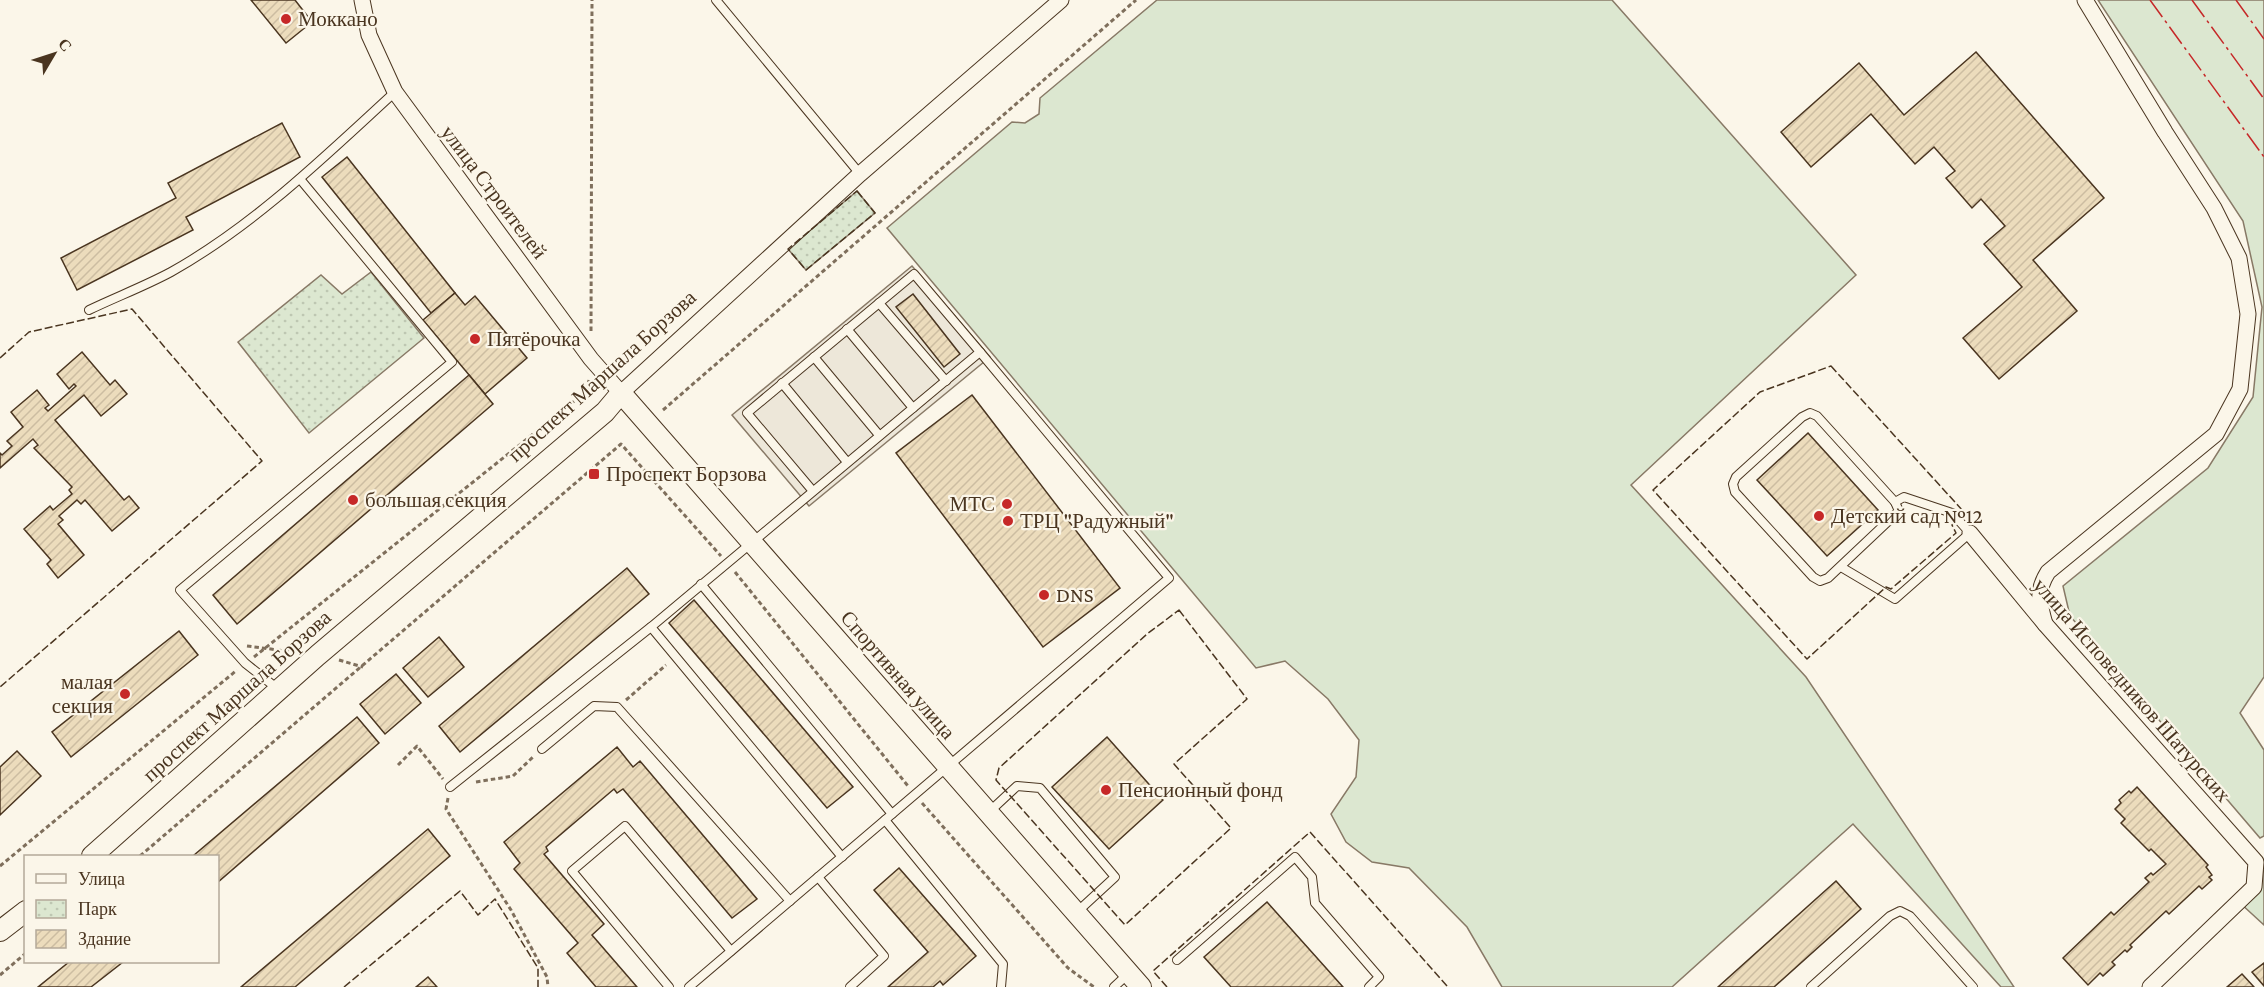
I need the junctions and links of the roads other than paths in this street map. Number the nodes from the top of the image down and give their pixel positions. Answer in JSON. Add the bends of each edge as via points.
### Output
{"nodes":[{"id":1,"x":362,"y":0,"type":"edge"},
{"id":2,"x":716,"y":0,"type":"edge"},
{"id":3,"x":1061,"y":0,"type":"edge"},
{"id":4,"x":2085,"y":0,"type":"edge"},
{"id":5,"x":394,"y":92,"type":"junction"},
{"id":6,"x":860,"y":174,"type":"junction"},
{"id":7,"x":300,"y":178,"type":"junction"},
{"id":8,"x":879,"y":303,"type":"junction"},
{"id":9,"x":88,"y":310,"type":"dead end"},
{"id":10,"x":847,"y":329,"type":"junction"},
{"id":11,"x":980,"y":352,"type":"junction"},
{"id":12,"x":814,"y":357,"type":"junction"},
{"id":13,"x":946,"y":381,"type":"junction"},
{"id":14,"x":782,"y":383,"type":"junction"},
{"id":15,"x":621,"y":393,"type":"junction"},
{"id":16,"x":913,"y":408,"type":"junction"},
{"id":17,"x":879,"y":435,"type":"junction"},
{"id":18,"x":847,"y":462,"type":"junction"},
{"id":19,"x":812,"y":490,"type":"junction"},
{"id":20,"x":1895,"y":502,"type":"junction"},
{"id":21,"x":1970,"y":533,"type":"junction"},
{"id":22,"x":750,"y":541,"type":"junction"},
{"id":23,"x":1840,"y":567,"type":"junction"},
{"id":24,"x":701,"y":584,"type":"junction"},
{"id":25,"x":2045,"y":624,"type":"junction"},
{"id":26,"x":651,"y":627,"type":"junction"},
{"id":27,"x":279,"y":690,"type":"junction"},
{"id":28,"x":542,"y":749,"type":"road end"},
{"id":29,"x":947,"y":768,"type":"junction"},
{"id":30,"x":450,"y":787,"type":"road end"},
{"id":31,"x":987,"y":813,"type":"junction"},
{"id":32,"x":892,"y":814,"type":"junction"},
{"id":33,"x":885,"y":820,"type":"junction"},
{"id":34,"x":93,"y":855,"type":"edge"},
{"id":35,"x":842,"y":857,"type":"junction"},
{"id":36,"x":818,"y":877,"type":"junction"},
{"id":37,"x":790,"y":901,"type":"junction"},
{"id":38,"x":24,"y":913,"type":"edge"},
{"id":39,"x":1076,"y":913,"type":"junction"},
{"id":40,"x":0,"y":931,"type":"edge"},
{"id":41,"x":731,"y":951,"type":"junction"},
{"id":42,"x":1177,"y":960,"type":"dead end"},
{"id":43,"x":1135,"y":980,"type":"edge"},
{"id":44,"x":669,"y":987,"type":"edge"},
{"id":45,"x":689,"y":987,"type":"edge"},
{"id":46,"x":850,"y":987,"type":"edge"},
{"id":47,"x":1001,"y":987,"type":"edge"},
{"id":48,"x":1114,"y":987,"type":"edge"},
{"id":49,"x":1369,"y":987,"type":"edge"},
{"id":50,"x":1811,"y":987,"type":"edge"},
{"id":51,"x":1973,"y":987,"type":"edge"},
{"id":52,"x":2150,"y":987,"type":"edge"}],
"edges":[{"from":1,"to":5,"type":"street","name":"улица Строителей","via":[[369,35]]},
{"from":2,"to":6,"type":"lane"},
{"from":3,"to":6,"type":"street","name":"проспект Маршала Борзова"},
{"from":4,"to":25,"type":"street","via":[[2214,208],[2239,258],[2248,314],[2240,388],[2216,434],[2048,572],[2040,585],[2038,601]]},
{"from":5,"to":7,"type":"lane"},
{"from":5,"to":15,"type":"street","name":"улица Строителей","via":[[591,359]]},
{"from":6,"to":15,"type":"street","name":"проспект Маршала Борзова"},
{"from":7,"to":9,"type":"lane","via":[[226,236],[171,272]]},
{"from":7,"to":27,"type":"lane","via":[[452,362],[180,590],[245,663]]},
{"from":8,"to":10,"type":"lane"},
{"from":8,"to":11,"type":"lane","via":[[914,274]]},
{"from":8,"to":13,"type":"lane"},
{"from":10,"to":12,"type":"lane"},
{"from":10,"to":16,"type":"lane"},
{"from":11,"to":13,"type":"lane"},
{"from":11,"to":29,"type":"lane","via":[[1168,578]]},
{"from":12,"to":14,"type":"lane"},
{"from":12,"to":17,"type":"lane"},
{"from":13,"to":16,"type":"lane"},
{"from":14,"to":18,"type":"lane"},
{"from":14,"to":19,"type":"lane","via":[[747,412]]},
{"from":15,"to":22,"type":"street","name":"Спортивная улица"},
{"from":15,"to":27,"type":"street","name":"проспект Маршала Борзова","via":[[605,412]]},
{"from":16,"to":17,"type":"lane"},
{"from":17,"to":18,"type":"lane"},
{"from":18,"to":19,"type":"lane"},
{"from":19,"to":22,"type":"lane"},
{"from":20,"to":21,"type":"lane","via":[[1904,497],[1952,513]]},
{"from":20,"to":23,"type":"lane","via":[[1899,511],[1894,519]]},
{"from":20,"to":23,"type":"lane","via":[[1810,413],[1736,477],[1736,492],[1813,577],[1820,581]]},
{"from":21,"to":23,"type":"lane","via":[[1894,599]]},
{"from":21,"to":25,"type":"street","name":"улица Исповедников Шатурских"},
{"from":22,"to":24,"type":"lane"},
{"from":22,"to":29,"type":"street","name":"Спортивная улица"},
{"from":24,"to":26,"type":"lane"},
{"from":24,"to":32,"type":"lane"},
{"from":25,"to":52,"type":"street","name":"улица Исповедников Шатурских","via":[[2256,862],[2254,887]]},
{"from":26,"to":30,"type":"lane"},
{"from":26,"to":35,"type":"lane"},
{"from":27,"to":34,"type":"street","name":"проспект Маршала Борзова"},
{"from":28,"to":37,"type":"lane","via":[[594,706],[617,706]]},
{"from":29,"to":31,"type":"street","name":"Спортивная улица"},
{"from":29,"to":32,"type":"lane"},
{"from":31,"to":39,"type":"street","name":"Спортивная улица"},
{"from":31,"to":39,"type":"lane","via":[[1017,786],[1040,788],[1115,877]]},
{"from":32,"to":33,"type":"lane"},
{"from":33,"to":35,"type":"lane"},
{"from":33,"to":47,"type":"lane","via":[[1003,964]]},
{"from":35,"to":36,"type":"lane"},
{"from":36,"to":37,"type":"lane"},
{"from":36,"to":46,"type":"lane","via":[[884,956]]},
{"from":37,"to":41,"type":"lane"},
{"from":38,"to":40,"type":"street"},
{"from":39,"to":43,"type":"street","name":"Спортивная улица"},
{"from":41,"to":44,"type":"lane","via":[[625,826],[572,871]]},
{"from":41,"to":45,"type":"lane"},
{"from":42,"to":49,"type":"lane","via":[[1295,856],[1312,877],[1314,903],[1379,977]]},
{"from":43,"to":48,"type":"lane"},
{"from":50,"to":51,"type":"lane","via":[[1900,911],[1910,916]]}]}
